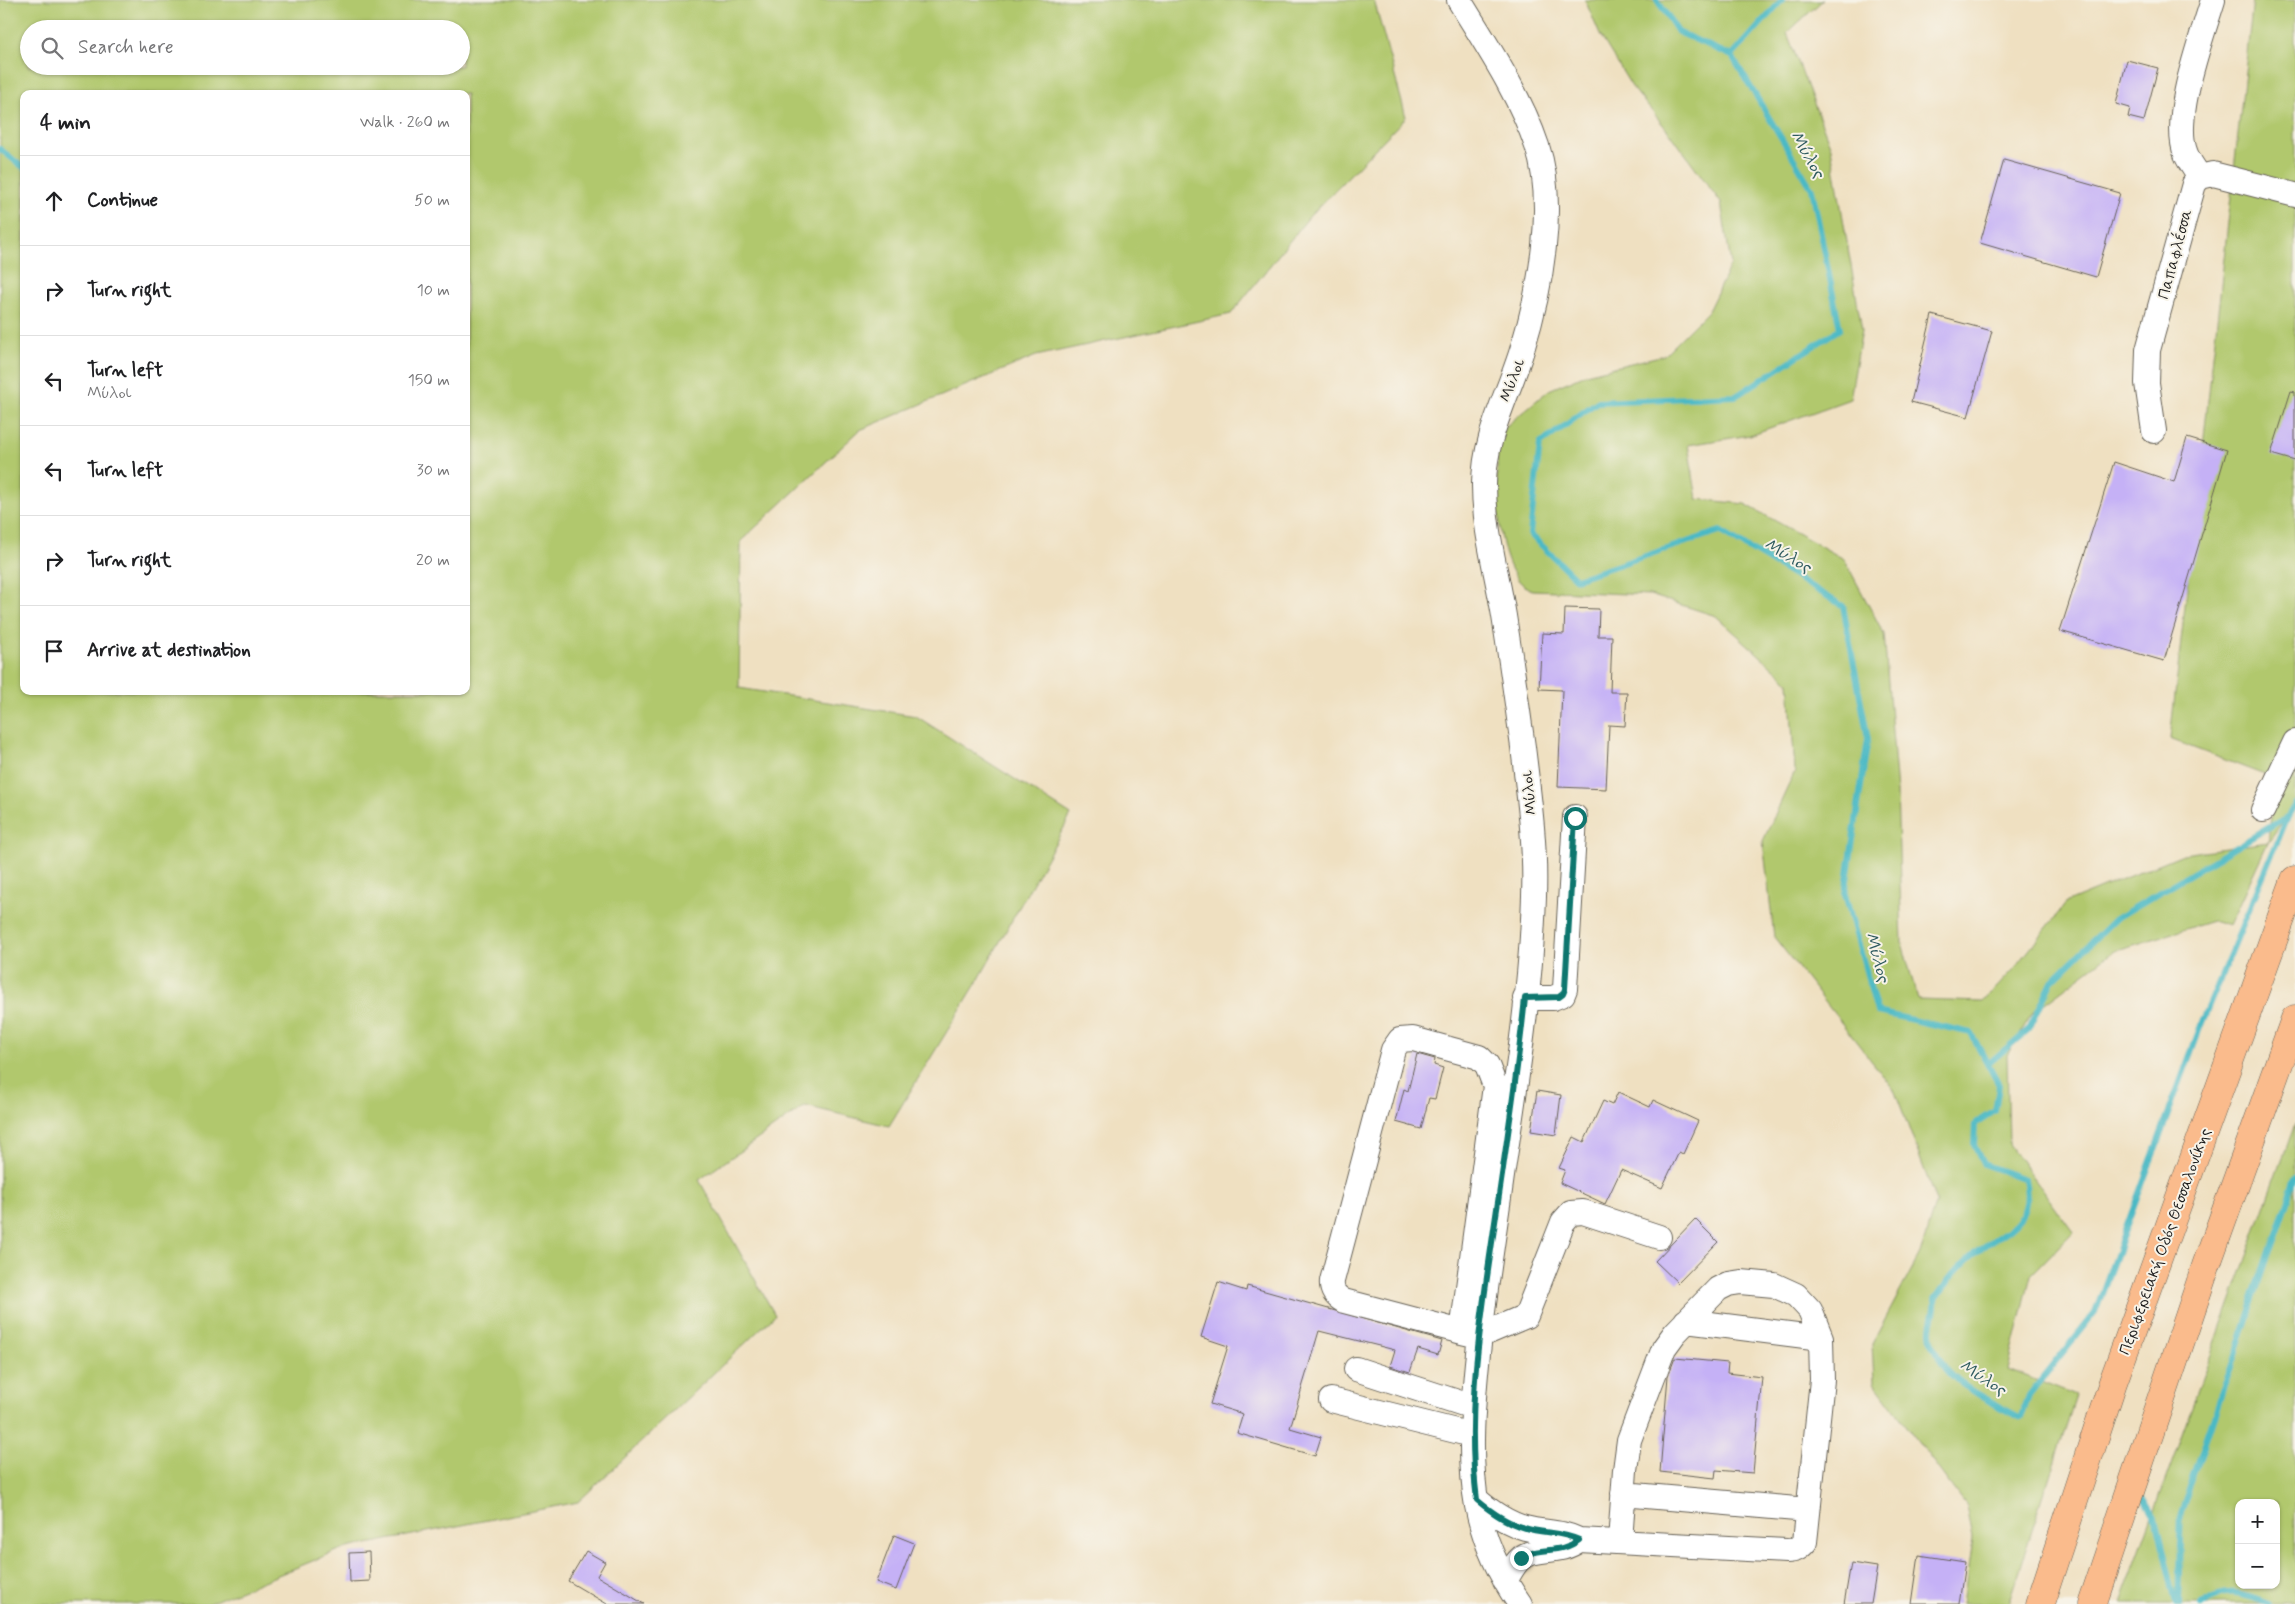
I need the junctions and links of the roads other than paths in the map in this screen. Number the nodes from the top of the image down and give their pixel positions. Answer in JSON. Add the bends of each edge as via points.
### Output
{"nodes":[{"id":1,"x":1459,"y":0,"type":"edge"},
{"id":2,"x":2212,"y":0,"type":"edge"},
{"id":3,"x":2200,"y":177,"type":"junction"},
{"id":4,"x":2295,"y":195,"type":"edge"},
{"id":5,"x":2154,"y":431,"type":"dead end"},
{"id":6,"x":2295,"y":742,"type":"edge"},
{"id":7,"x":2263,"y":810,"type":"dead end"},
{"id":8,"x":1575,"y":818,"type":"dead end"},
{"id":9,"x":2295,"y":880,"type":"edge"},
{"id":10,"x":1525,"y":998,"type":"junction"},
{"id":11,"x":2295,"y":1019,"type":"edge"},
{"id":12,"x":1659,"y":1236,"type":"dead end"},
{"id":13,"x":1686,"y":1321,"type":"junction"},
{"id":14,"x":1470,"y":1334,"type":"junction"},
{"id":15,"x":1821,"y":1338,"type":"junction"},
{"id":16,"x":1356,"y":1369,"type":"dead end"},
{"id":17,"x":1331,"y":1400,"type":"dead end"},
{"id":18,"x":1473,"y":1407,"type":"junction"},
{"id":19,"x":1472,"y":1435,"type":"junction"},
{"id":20,"x":1623,"y":1494,"type":"junction"},
{"id":21,"x":1477,"y":1500,"type":"junction"},
{"id":22,"x":1808,"y":1510,"type":"junction"},
{"id":23,"x":1579,"y":1540,"type":"junction"},
{"id":24,"x":1620,"y":1542,"type":"junction"},
{"id":25,"x":1505,"y":1581,"type":"junction"},
{"id":26,"x":1520,"y":1604,"type":"edge"},
{"id":27,"x":2040,"y":1604,"type":"edge"},
{"id":28,"x":2092,"y":1604,"type":"edge"}],
"edges":[{"from":1,"to":10,"type":"street","name":"Μύλοι","via":[[1531,131],[1545,184],[1545,221],[1535,298],[1517,367],[1489,441],[1484,483],[1518,711],[1533,838],[1534,901]]},
{"from":2,"to":3,"type":"street","via":[[2182,121],[2185,153]]},
{"from":3,"to":4,"type":"street","via":[[2213,174]]},
{"from":3,"to":5,"type":"street","name":"Παπαφλέσσα","via":[[2190,195],[2148,350],[2147,383]]},
{"from":6,"to":7,"type":"street"},
{"from":8,"to":10,"type":"street","via":[[1565,989],[1559,997]]},
{"from":9,"to":27,"type":"highway","name":"Περιφερειακή Οδός Θεσσαλονίκης","via":[[2113,1382]]},
{"from":10,"to":14,"type":"street","name":"Μύλοι","via":[[1514,1096]]},
{"from":11,"to":28,"type":"highway","via":[[2206,1266]]},
{"from":12,"to":14,"type":"street","via":[[1583,1212],[1571,1213],[1563,1222],[1528,1314]]},
{"from":13,"to":15,"type":"street"},
{"from":13,"to":15,"type":"street","via":[[1723,1285],[1741,1282],[1769,1284],[1789,1291],[1805,1303]]},
{"from":13,"to":20,"type":"street","via":[[1664,1348],[1633,1428]]},
{"from":14,"to":14,"type":"street","via":[[1344,1301],[1334,1294],[1332,1287],[1393,1050],[1400,1040],[1407,1038],[1479,1057],[1487,1065],[1495,1086]]},
{"from":14,"to":18,"type":"street","name":"Μύλοι"},
{"from":15,"to":22,"type":"street","via":[[1822,1380]]},
{"from":16,"to":18,"type":"street"},
{"from":17,"to":19,"type":"street"},
{"from":18,"to":19,"type":"street","name":"Μύλοι"},
{"from":19,"to":21,"type":"street","name":"Μύλοι"},
{"from":20,"to":22,"type":"street"},
{"from":20,"to":24,"type":"street"},
{"from":21,"to":23,"type":"street","via":[[1518,1526],[1562,1532]]},
{"from":21,"to":25,"type":"street","name":"Μύλοι","via":[[1490,1548]]},
{"from":22,"to":24,"type":"street","via":[[1805,1542],[1794,1550]]},
{"from":23,"to":24,"type":"street"},
{"from":23,"to":25,"type":"street","via":[[1564,1549],[1525,1555]]},
{"from":25,"to":26,"type":"street","name":"Μύλοι"}]}
